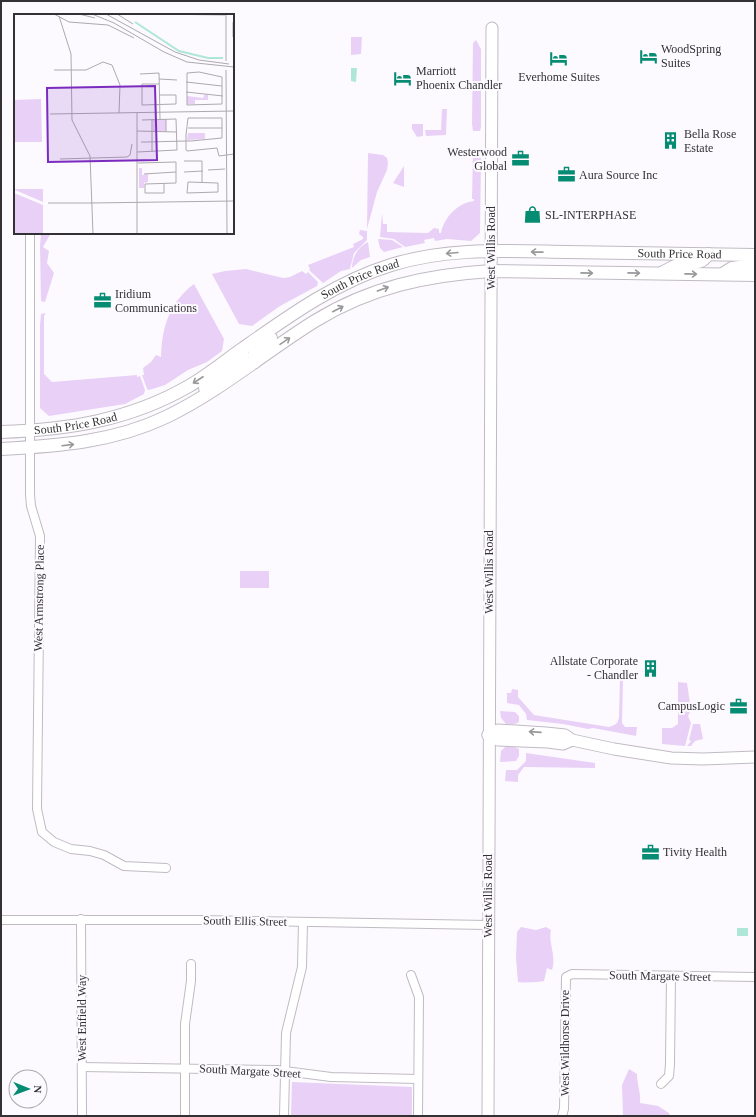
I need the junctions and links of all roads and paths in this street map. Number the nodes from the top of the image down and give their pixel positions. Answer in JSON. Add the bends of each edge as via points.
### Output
{"nodes":[{"id":1,"x":492,"y":28,"type":"dead end"},
{"id":2,"x":30,"y":234,"type":"edge"},
{"id":3,"x":491,"y":251,"type":"junction"},
{"id":4,"x":708,"y":254,"type":"junction"},
{"id":5,"x":755,"y":255,"type":"edge"},
{"id":6,"x":755,"y":265,"type":"edge"},
{"id":7,"x":491,"y":271,"type":"junction"},
{"id":8,"x":660,"y":274,"type":"junction"},
{"id":9,"x":722,"y":275,"type":"junction"},
{"id":10,"x":755,"y":275,"type":"edge"},
{"id":11,"x":312,"y":302,"type":"junction"},
{"id":12,"x":241,"y":350,"type":"junction"},
{"id":13,"x":255,"y":362,"type":"junction"},
{"id":14,"x":188,"y":405,"type":"junction"},
{"id":15,"x":29,"y":431,"type":"junction"},
{"id":16,"x":1,"y":432,"type":"edge"},
{"id":17,"x":29,"y":448,"type":"junction"},
{"id":18,"x":1,"y":449,"type":"edge"},
{"id":19,"x":488,"y":735,"type":"junction"},
{"id":20,"x":755,"y":757,"type":"edge"},
{"id":21,"x":166,"y":868,"type":"dead end"},
{"id":22,"x":82,"y":919,"type":"junction"},
{"id":23,"x":1,"y":920,"type":"edge"},
{"id":24,"x":303,"y":922,"type":"junction"},
{"id":25,"x":488,"y":925,"type":"junction"},
{"id":26,"x":190,"y":964,"type":"dead end"},
{"id":27,"x":411,"y":975,"type":"dead end"},
{"id":28,"x":671,"y":976,"type":"junction"},
{"id":29,"x":566,"y":977,"type":"joint"},
{"id":30,"x":755,"y":977,"type":"edge"},
{"id":31,"x":82,"y":1068,"type":"junction"},
{"id":32,"x":185,"y":1068,"type":"junction"},
{"id":33,"x":284,"y":1071,"type":"junction"},
{"id":34,"x":418,"y":1079,"type":"junction"},
{"id":35,"x":661,"y":1084,"type":"dead end"},
{"id":36,"x":565,"y":1114,"type":"edge"},
{"id":37,"x":82,"y":1116,"type":"edge"},
{"id":38,"x":185,"y":1116,"type":"edge"},
{"id":39,"x":284,"y":1116,"type":"edge"},
{"id":40,"x":418,"y":1116,"type":"edge"},
{"id":41,"x":488,"y":1116,"type":"edge"}],
"edges":[{"from":1,"to":3,"type":"street","name":"West Willis Road"},
{"from":2,"to":15,"type":"street","name":"West Armstrong Place"},
{"from":4,"to":3,"type":"main road","name":"South Price Road","one_way":true},
{"from":3,"to":7,"type":"street","name":"West Willis Road"},
{"from":3,"to":11,"type":"main road","name":"South Price Road","one_way":true,"via":[[446,254],[392,265],[340,285]]},
{"from":4,"to":5,"type":"main road","name":"South Price Road"},
{"from":4,"to":8,"type":"main road","via":[[703,261],[682,263]]},
{"from":6,"to":9,"type":"main road","via":[[732,268]]},
{"from":7,"to":8,"type":"main road","name":"South Price Road","one_way":true},
{"from":13,"to":7,"type":"main road","name":"South Price Road","one_way":true,"via":[[316,320],[368,295],[420,278]]},
{"from":7,"to":19,"type":"street","name":"West Willis Road"},
{"from":8,"to":9,"type":"main road","name":"South Price Road","one_way":true},
{"from":9,"to":10,"type":"main road","name":"South Price Road"},
{"from":11,"to":12,"type":"main road","name":"South Price Road"},
{"from":11,"to":13,"type":"main road","via":[[296,319],[261,346],[254,354]]},
{"from":12,"to":14,"type":"main road","via":[[243,358],[207,385]]},
{"from":12,"to":15,"type":"main road","name":"South Price Road","one_way":true,"via":[[190,385],[131,413],[75,426]]},
{"from":13,"to":14,"type":"main road","name":"South Price Road"},
{"from":17,"to":14,"type":"main road","name":"South Price Road","one_way":true,"via":[[76,444],[105,438],[164,418]]},
{"from":15,"to":16,"type":"main road","name":"South Price Road"},
{"from":15,"to":17,"type":"street","name":"West Armstrong Place"},
{"from":17,"to":18,"type":"main road","name":"South Price Road"},
{"from":17,"to":21,"type":"street","name":"West Armstrong Place","via":[[31,506],[40,536],[37,809],[42,832],[54,842],[71,849],[104,855],[124,866]]},
{"from":19,"to":20,"type":"street","via":[[498,740],[563,744],[572,740],[614,750],[671,758]]},
{"from":19,"to":25,"type":"street","name":"West Willis Road"},
{"from":22,"to":23,"type":"street","name":"South Ellis Street"},
{"from":22,"to":24,"type":"street","name":"South Ellis Street"},
{"from":22,"to":31,"type":"street","name":"West Enfield Way"},
{"from":24,"to":25,"type":"street","name":"South Ellis Street"},
{"from":24,"to":33,"type":"street","via":[[302,967],[286,1033]]},
{"from":25,"to":41,"type":"street","name":"West Willis Road"},
{"from":26,"to":32,"type":"street","via":[[192,981],[185,1024]]},
{"from":27,"to":34,"type":"street","via":[[419,997]]},
{"from":28,"to":29,"type":"street","name":"South Margate Street","via":[[572,974]]},
{"from":28,"to":30,"type":"street","name":"South Margate Street"},
{"from":28,"to":35,"type":"street","via":[[669,1076]]},
{"from":29,"to":36,"type":"street","name":"West Wildhorse Drive"},
{"from":31,"to":32,"type":"street","name":"South Margate Street"},
{"from":31,"to":37,"type":"street","name":"West Enfield Way"},
{"from":32,"to":33,"type":"street","name":"South Margate Street"},
{"from":32,"to":38,"type":"street"},
{"from":33,"to":34,"type":"street","name":"South Margate Street","via":[[331,1077]]},
{"from":33,"to":39,"type":"street"},
{"from":34,"to":40,"type":"street"}]}
